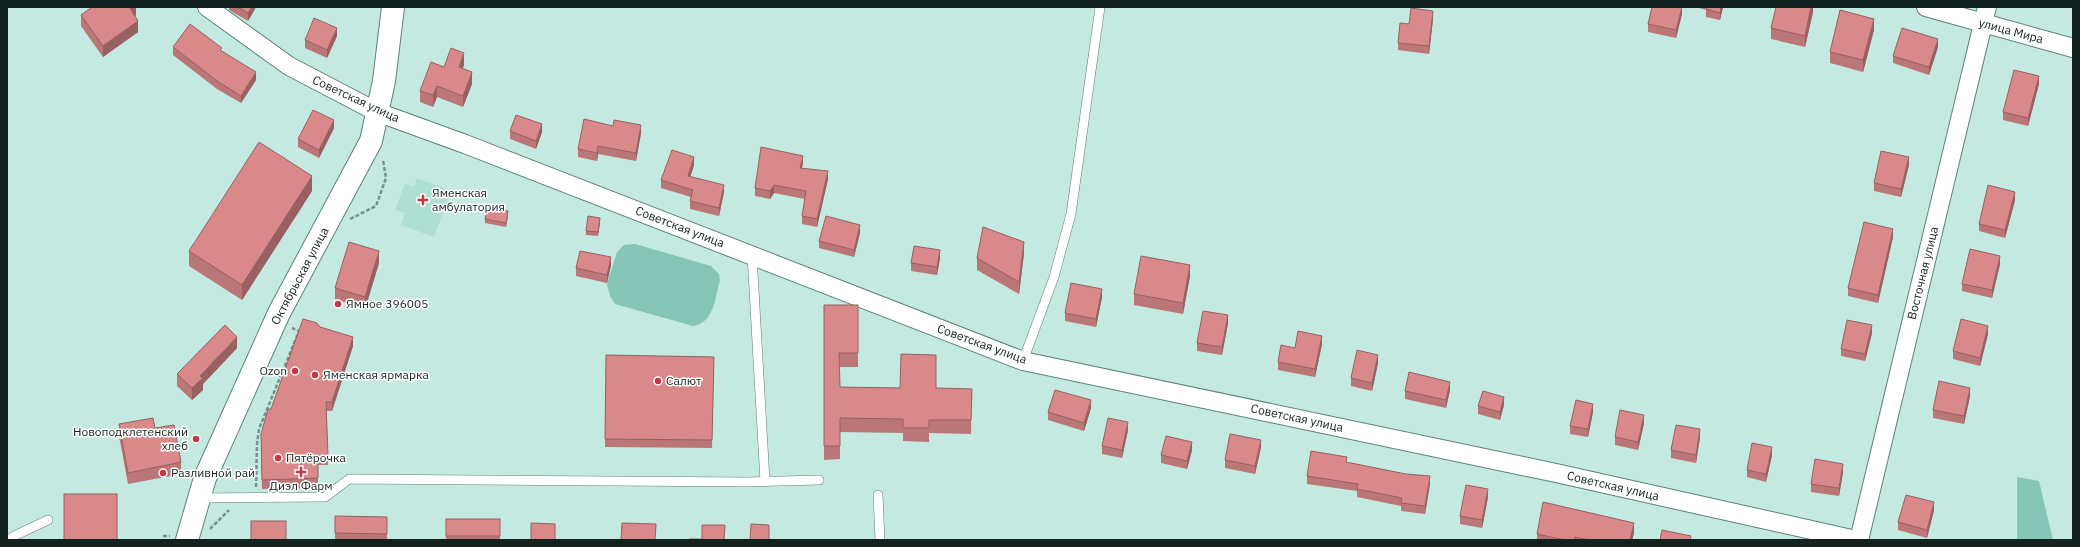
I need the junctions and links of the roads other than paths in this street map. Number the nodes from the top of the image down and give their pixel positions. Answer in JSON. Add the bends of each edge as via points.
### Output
{"nodes":[{"id":1,"x":207,"y":7,"type":"edge"},
{"id":2,"x":393,"y":7,"type":"edge"},
{"id":3,"x":1100,"y":7,"type":"edge"},
{"id":4,"x":1926,"y":7,"type":"edge"},
{"id":5,"x":1985,"y":15,"type":"edge"},
{"id":6,"x":2073,"y":48,"type":"edge"},
{"id":7,"x":377,"y":112,"type":"junction"},
{"id":8,"x":752,"y":255,"type":"junction"},
{"id":9,"x":1023,"y":361,"type":"junction"},
{"id":10,"x":820,"y":480,"type":"dead end"},
{"id":11,"x":764,"y":481,"type":"junction"},
{"id":12,"x":878,"y":495,"type":"dead end"},
{"id":13,"x":199,"y":498,"type":"junction"},
{"id":14,"x":48,"y":520,"type":"dead end"},
{"id":15,"x":196,"y":537,"type":"edge"},
{"id":16,"x":8,"y":540,"type":"edge"},
{"id":17,"x":880,"y":540,"type":"edge"},
{"id":18,"x":1857,"y":540,"type":"edge"}],
"edges":[{"from":1,"to":7,"type":"street","name":"Советская улица","via":[[289,66]]},
{"from":2,"to":7,"type":"street","name":"Октябрьская улица","via":[[384,81]]},
{"from":3,"to":9,"type":"lane","via":[[1071,214],[1054,277]]},
{"from":4,"to":5,"type":"street","name":"улица Мира"},
{"from":5,"to":6,"type":"street","name":"улица Мира"},
{"from":5,"to":18,"type":"street","name":"Восточная улица"},
{"from":7,"to":8,"type":"street","name":"Советская улица","via":[[472,146]]},
{"from":7,"to":13,"type":"street","name":"Октябрьская улица","via":[[371,141],[279,313],[218,446]]},
{"from":8,"to":9,"type":"street","name":"Советская улица"},
{"from":8,"to":11,"type":"lane"},
{"from":9,"to":18,"type":"street","name":"Советская улица","via":[[1556,473]]},
{"from":10,"to":11,"type":"lane"},
{"from":11,"to":13,"type":"lane","via":[[349,479],[325,497]]},
{"from":12,"to":17,"type":"lane"},
{"from":13,"to":15,"type":"street","name":"Октябрьская улица"},
{"from":14,"to":16,"type":"lane"}]}
